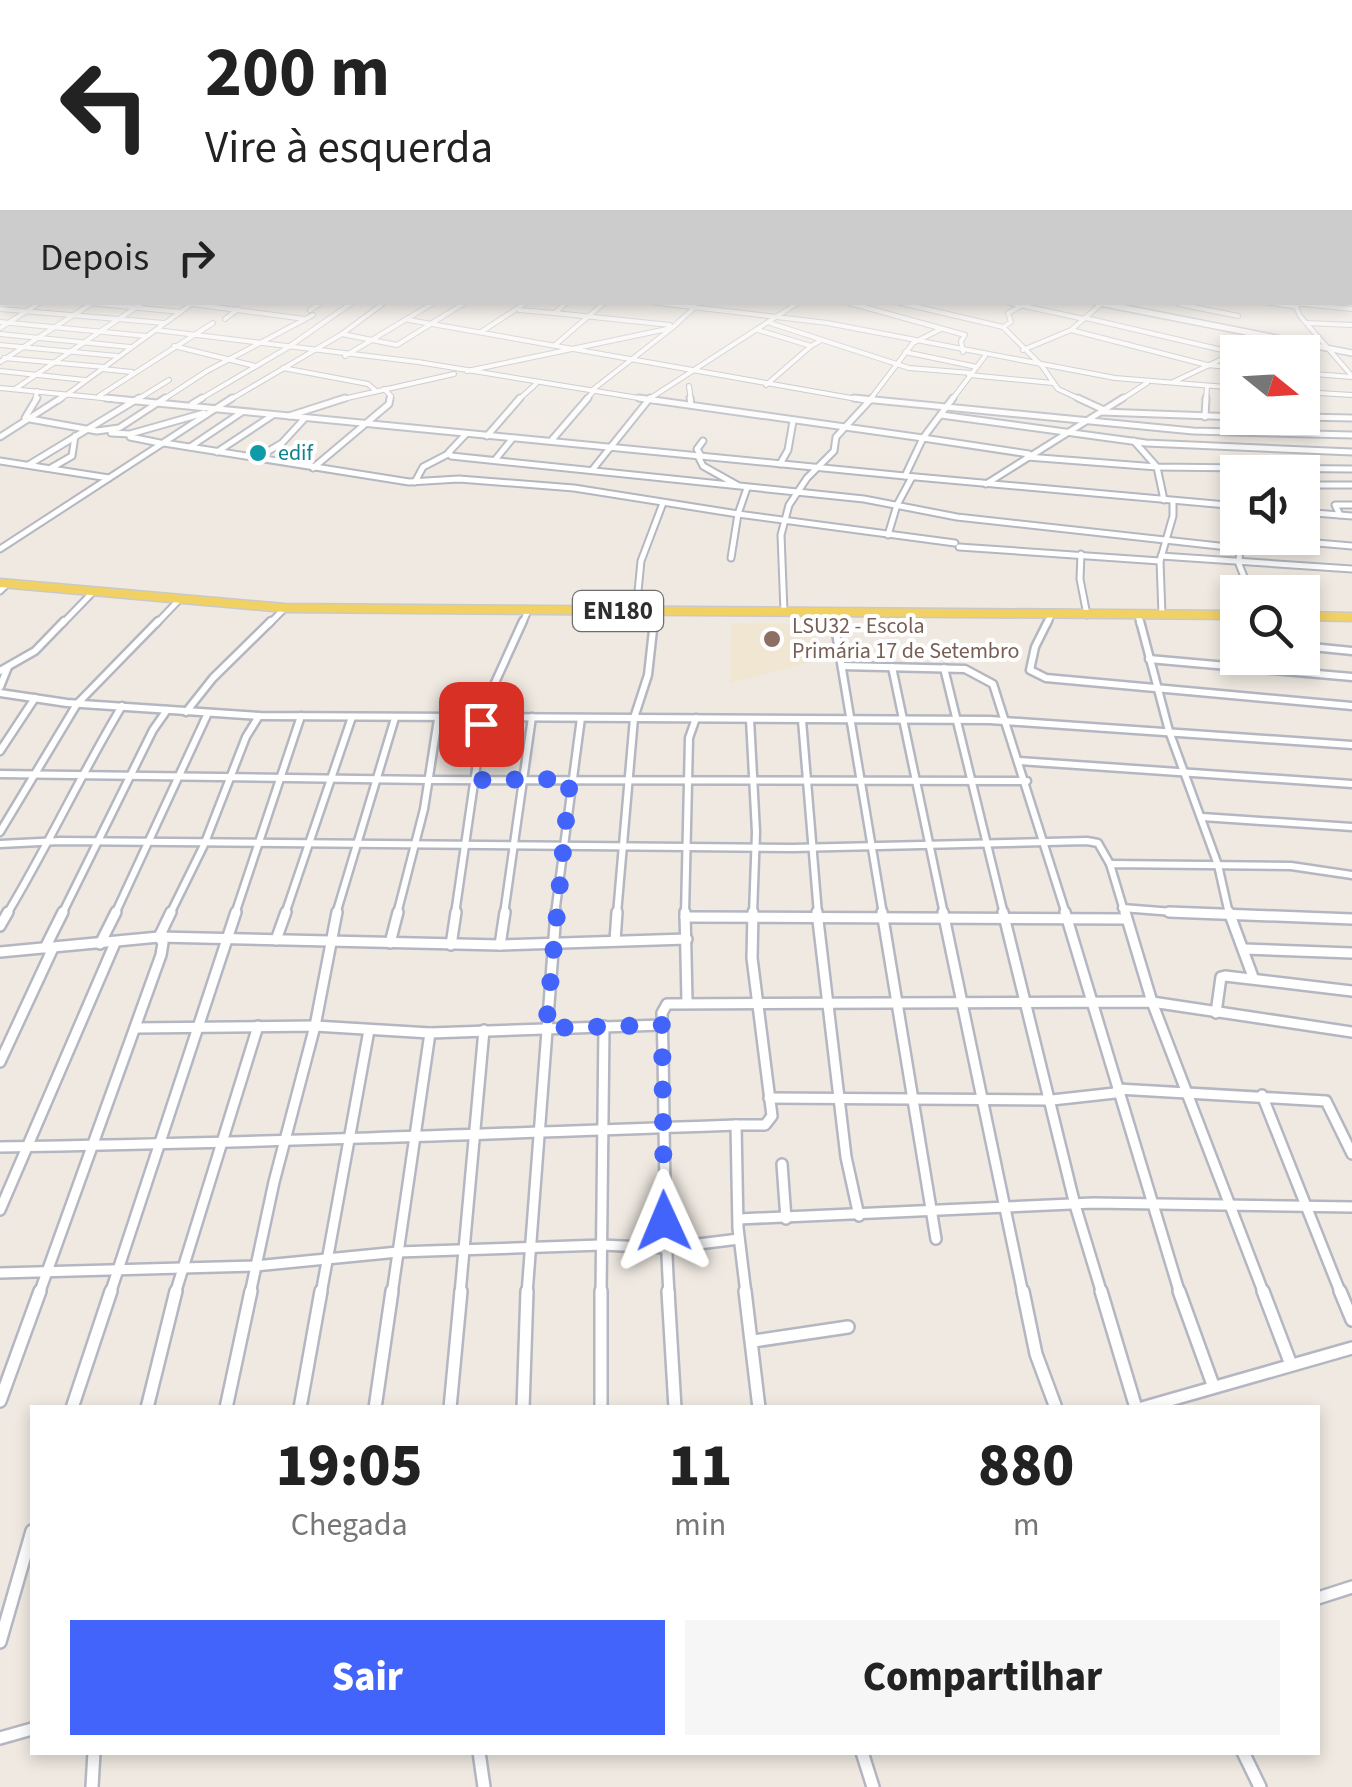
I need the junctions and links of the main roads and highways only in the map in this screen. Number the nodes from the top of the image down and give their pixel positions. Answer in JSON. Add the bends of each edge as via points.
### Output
{"nodes":[{"id":1,"x":2,"y":586,"type":"edge"},
{"id":2,"x":1220,"y":615,"type":"edge"},
{"id":3,"x":1320,"y":616,"type":"edge"},
{"id":4,"x":1352,"y":617,"type":"edge"}],
"edges":[{"from":1,"to":2,"type":"main road","number":"EN180","via":[[285,608]]},
{"from":3,"to":4,"type":"main road"}]}
